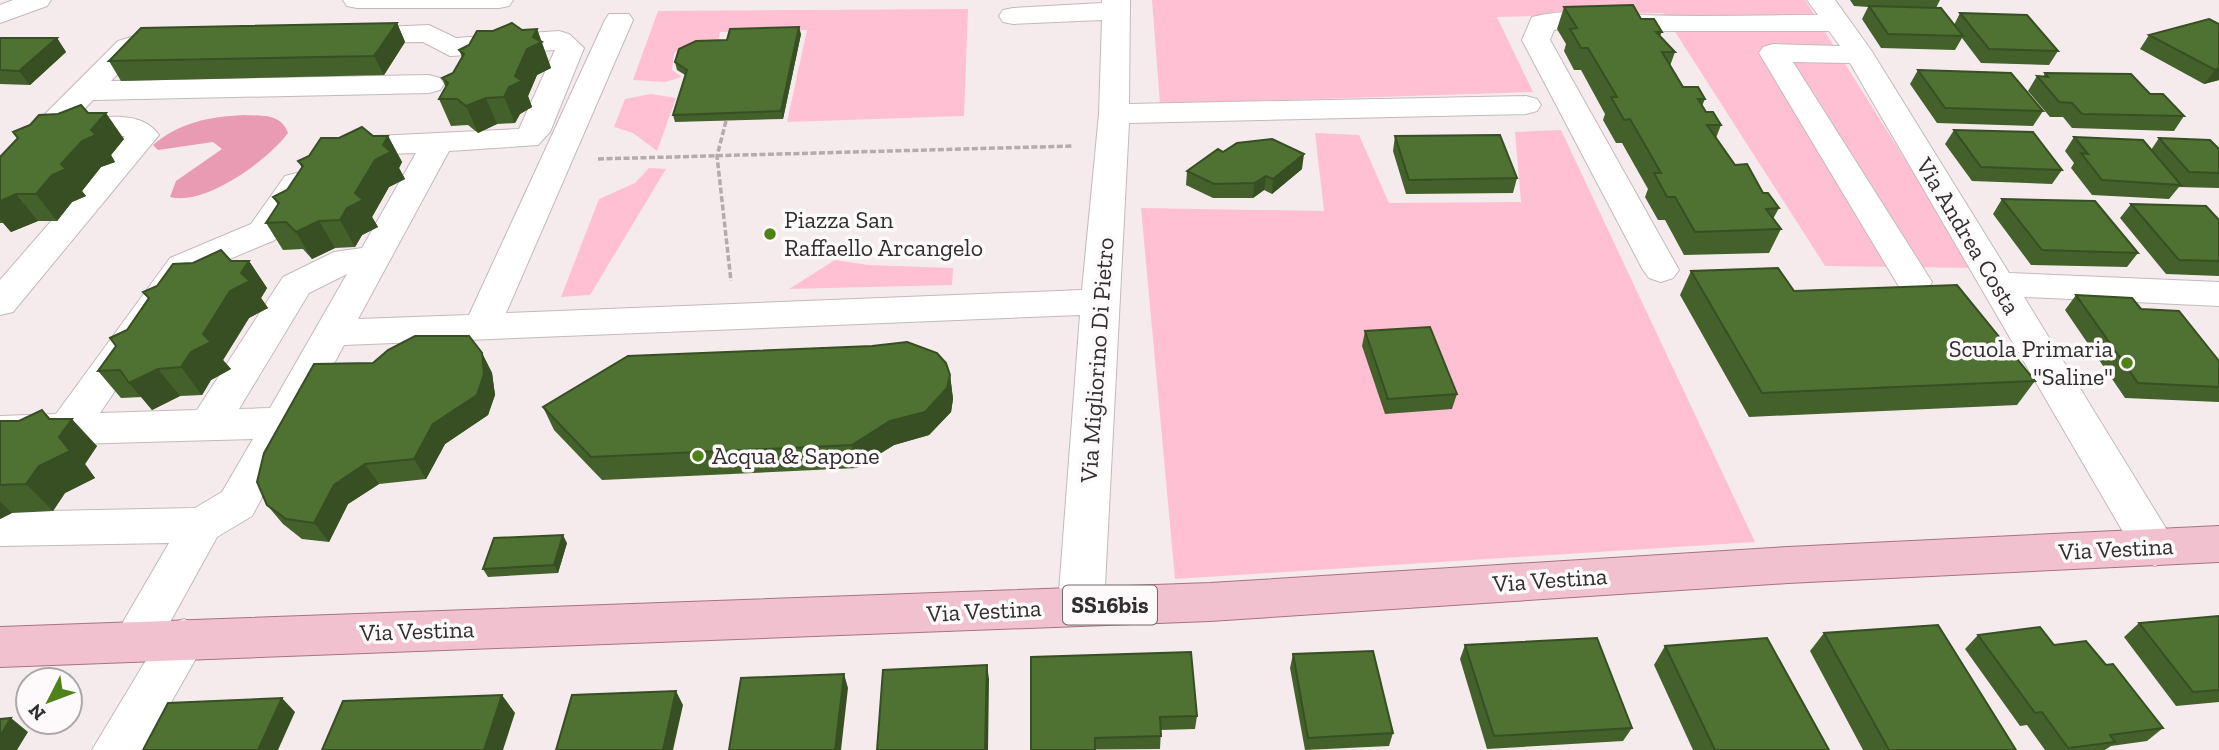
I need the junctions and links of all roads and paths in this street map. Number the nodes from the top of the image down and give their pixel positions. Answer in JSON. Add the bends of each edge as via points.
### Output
{"nodes":[{"id":1,"x":37,"y":0,"type":"edge"},
{"id":2,"x":358,"y":0,"type":"edge"},
{"id":3,"x":499,"y":0,"type":"edge"},
{"id":4,"x":1116,"y":6,"type":"edge"},
{"id":5,"x":1829,"y":11,"type":"edge"},
{"id":6,"x":0,"y":15,"type":"edge"},
{"id":7,"x":1013,"y":16,"type":"dead end"},
{"id":8,"x":619,"y":20,"type":"dead end"},
{"id":9,"x":322,"y":36,"type":"edge"},
{"id":10,"x":189,"y":39,"type":"edge"},
{"id":11,"x":450,"y":47,"type":"junction"},
{"id":12,"x":1860,"y":55,"type":"junction"},
{"id":13,"x":429,"y":84,"type":"junction"},
{"id":14,"x":84,"y":91,"type":"junction"},
{"id":15,"x":1526,"y":104,"type":"dead end"},
{"id":16,"x":726,"y":121,"type":"edge"},
{"id":17,"x":48,"y":128,"type":"junction"},
{"id":18,"x":1113,"y":130,"type":"junction"},
{"id":19,"x":437,"y":144,"type":"junction"},
{"id":20,"x":392,"y":145,"type":"junction"},
{"id":21,"x":717,"y":156,"type":"junction"},
{"id":22,"x":556,"y":161,"type":"junction"},
{"id":23,"x":0,"y":178,"type":"edge"},
{"id":24,"x":373,"y":259,"type":"junction"},
{"id":25,"x":1661,"y":270,"type":"dead end"},
{"id":26,"x":1914,"y":282,"type":"dead end"},
{"id":27,"x":1996,"y":284,"type":"junction"},
{"id":28,"x":2219,"y":294,"type":"edge"},
{"id":29,"x":1099,"y":302,"type":"junction"},
{"id":30,"x":0,"y":303,"type":"edge"},
{"id":31,"x":736,"y":317,"type":"junction"},
{"id":32,"x":482,"y":327,"type":"junction"},
{"id":33,"x":332,"y":334,"type":"junction"},
{"id":34,"x":282,"y":423,"type":"junction"},
{"id":35,"x":209,"y":425,"type":"junction"},
{"id":36,"x":68,"y":428,"type":"junction"},
{"id":37,"x":0,"y":431,"type":"edge"},
{"id":38,"x":202,"y":525,"type":"junction"},
{"id":39,"x":0,"y":529,"type":"edge"},
{"id":40,"x":2219,"y":544,"type":"edge"},
{"id":41,"x":2155,"y":548,"type":"junction"},
{"id":42,"x":1081,"y":606,"type":"junction"},
{"id":43,"x":184,"y":639,"type":"junction"},
{"id":44,"x":135,"y":641,"type":"junction"},
{"id":45,"x":0,"y":647,"type":"edge"},
{"id":46,"x":117,"y":750,"type":"edge"}],
"edges":[{"from":1,"to":6,"type":"street"},
{"from":2,"to":3,"type":"street"},
{"from":4,"to":7,"type":"street"},
{"from":4,"to":18,"type":"street","name":"Via Migliorino Di Pietro"},
{"from":5,"to":12,"type":"street","name":"Via Andrea Costa"},
{"from":5,"to":25,"type":"street","via":[[1640,23],[1574,19],[1542,23],[1536,40]]},
{"from":8,"to":22,"type":"street"},
{"from":9,"to":11,"type":"street","via":[[429,33]]},
{"from":10,"to":14,"type":"street","via":[[149,40],[128,47]]},
{"from":11,"to":13,"type":"street"},
{"from":11,"to":19,"type":"street","via":[[559,40],[570,48],[531,135],[516,140]]},
{"from":12,"to":26,"type":"street","via":[[1773,53]]},
{"from":12,"to":27,"type":"street","name":"Via Andrea Costa"},
{"from":13,"to":14,"type":"street"},
{"from":13,"to":20,"type":"street"},
{"from":14,"to":17,"type":"street"},
{"from":15,"to":18,"type":"street"},
{"from":16,"to":21,"type":"path"},
{"from":17,"to":23,"type":"street"},
{"from":17,"to":30,"type":"street","via":[[136,127],[143,135]]},
{"from":18,"to":21,"type":"path"},
{"from":18,"to":29,"type":"street","name":"Via Migliorino Di Pietro"},
{"from":19,"to":20,"type":"street"},
{"from":19,"to":24,"type":"street"},
{"from":20,"to":36,"type":"street","via":[[355,146],[309,165],[263,232],[182,266]]},
{"from":21,"to":22,"type":"path"},
{"from":21,"to":31,"type":"path"},
{"from":22,"to":32,"type":"street"},
{"from":24,"to":33,"type":"street"},
{"from":24,"to":35,"type":"street","via":[[346,260],[296,285]]},
{"from":27,"to":28,"type":"street"},
{"from":27,"to":41,"type":"street","name":"Via Andrea Costa"},
{"from":29,"to":31,"type":"street"},
{"from":29,"to":42,"type":"street","name":"Via Migliorino Di Pietro"},
{"from":31,"to":32,"type":"street"},
{"from":32,"to":33,"type":"street"},
{"from":33,"to":34,"type":"street"},
{"from":34,"to":35,"type":"street"},
{"from":34,"to":38,"type":"street","via":[[237,505]]},
{"from":35,"to":36,"type":"street"},
{"from":36,"to":37,"type":"street"},
{"from":38,"to":39,"type":"street"},
{"from":38,"to":44,"type":"street"},
{"from":40,"to":41,"type":"main road","name":"Via Vestina","number":"SS16bis"},
{"from":41,"to":42,"type":"main road","name":"Via Vestina","number":"SS16bis"},
{"from":42,"to":43,"type":"main road","name":"Via Vestina","number":"SS16bis"},
{"from":43,"to":44,"type":"main road","name":"Via Vestina","number":"SS16bis"},
{"from":43,"to":46,"type":"street"},
{"from":44,"to":45,"type":"main road","name":"Via Vestina","number":"SS16bis"}]}
